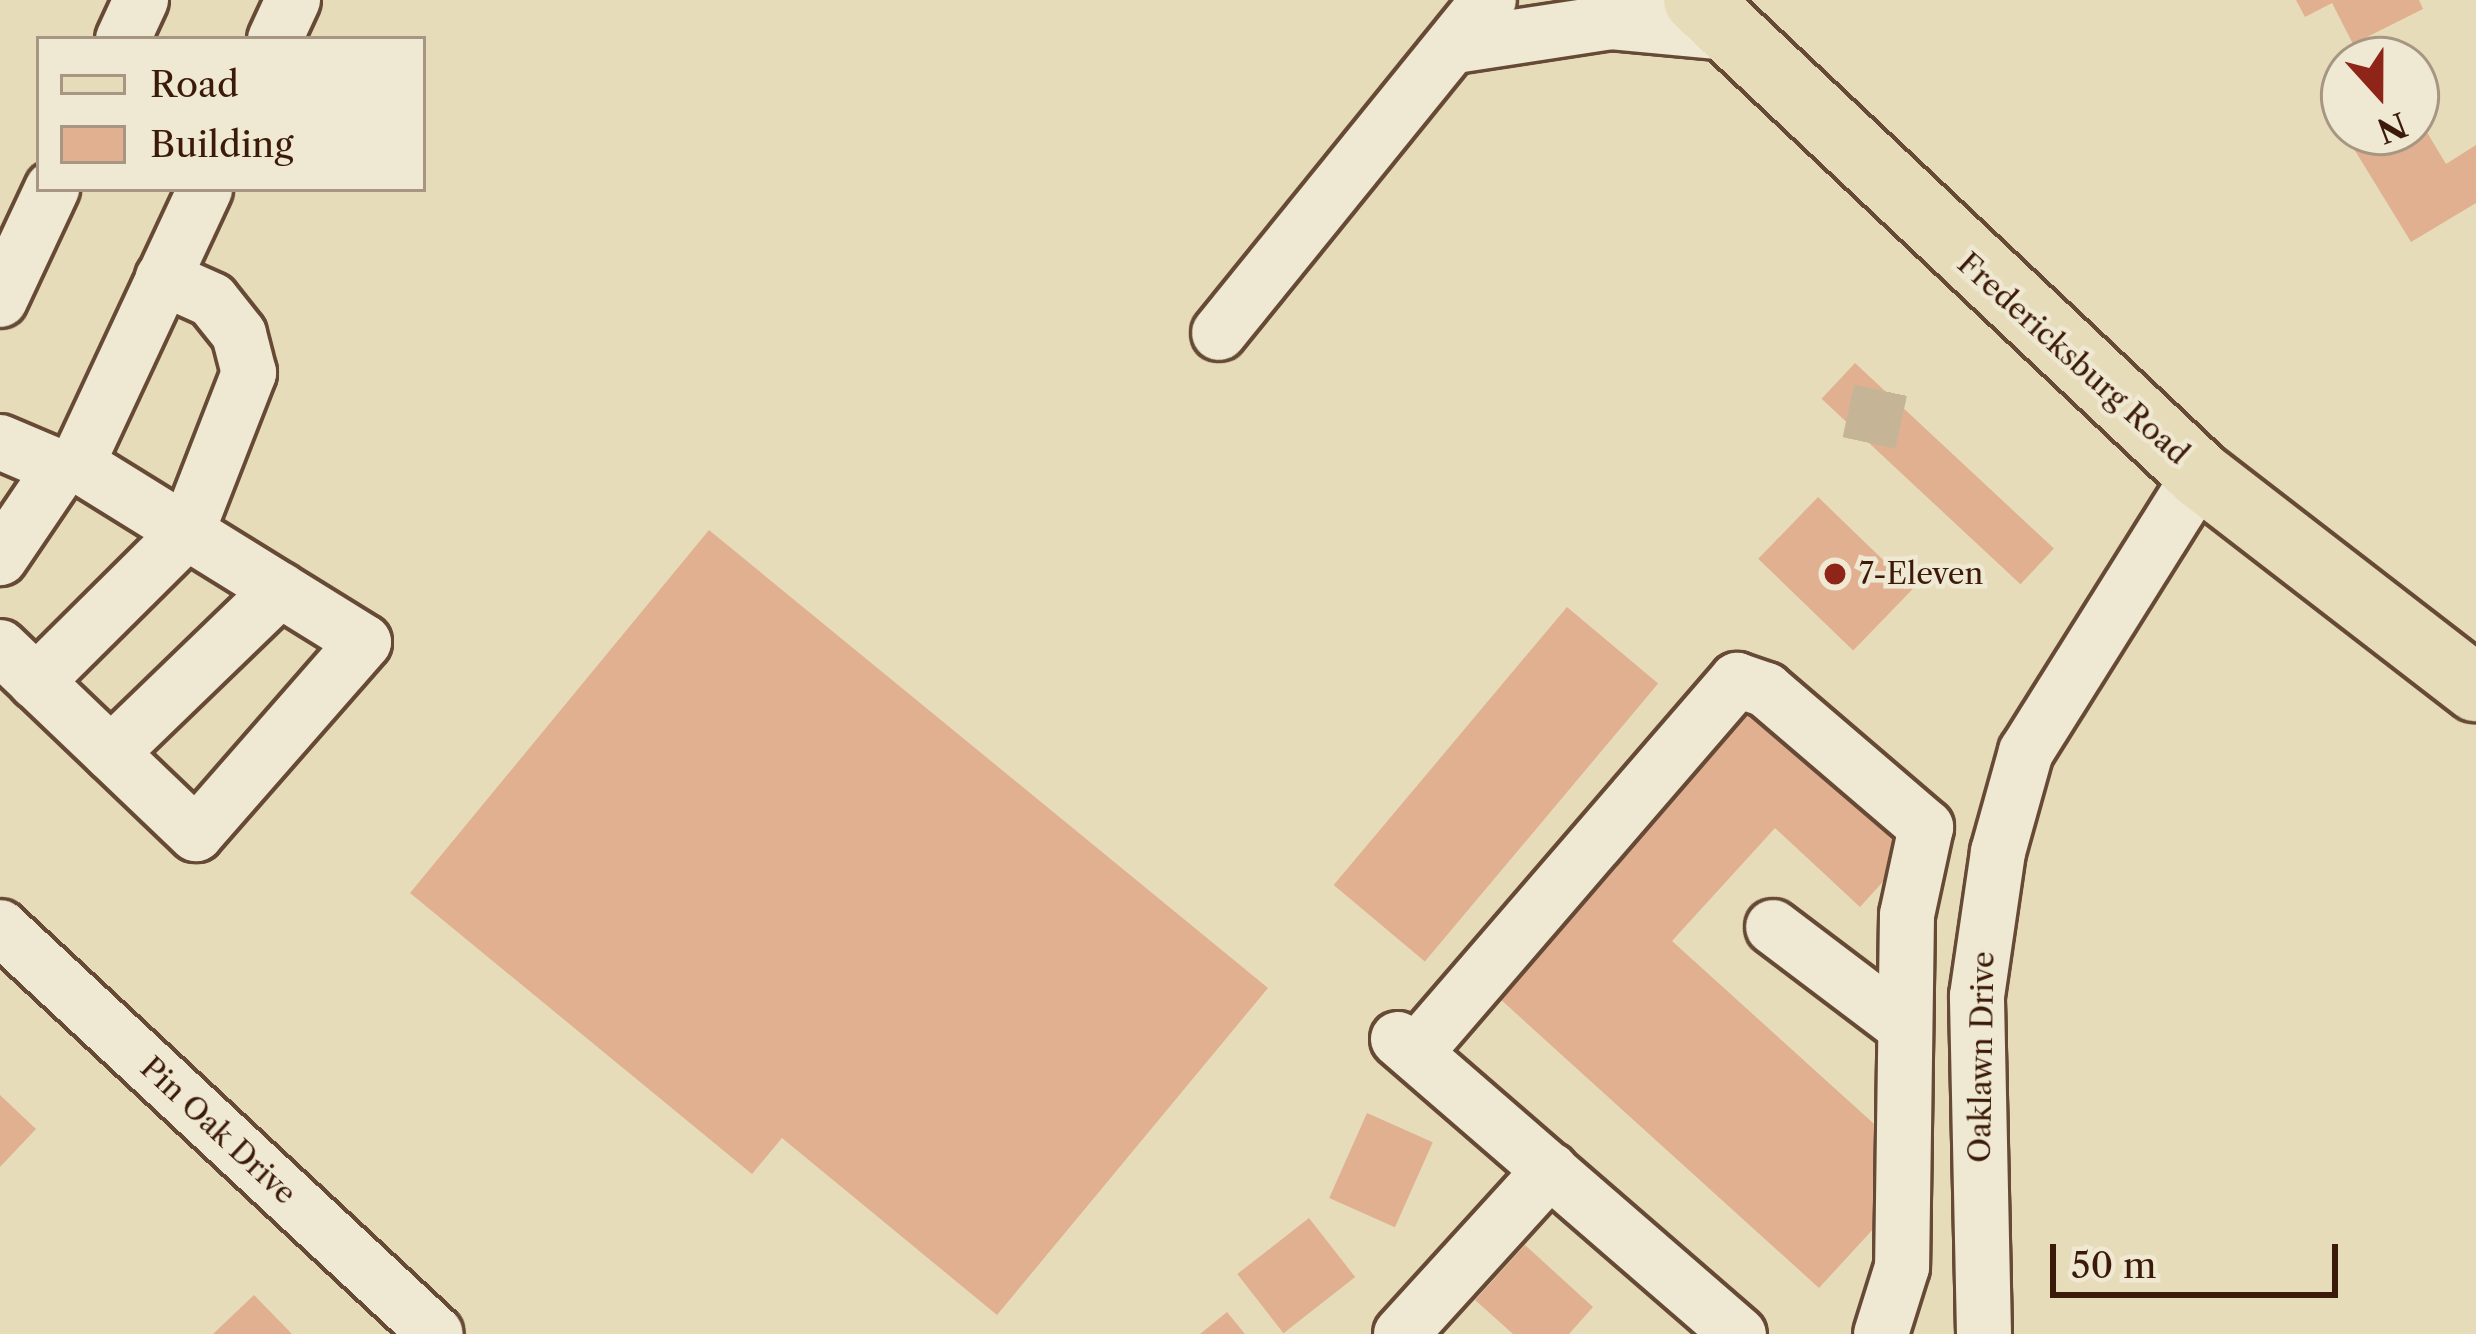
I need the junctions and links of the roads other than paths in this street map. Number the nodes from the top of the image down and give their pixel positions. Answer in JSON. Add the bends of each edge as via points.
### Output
{"nodes":[{"id":1,"x":141,"y":0,"type":"edge"},
{"id":2,"x":293,"y":0,"type":"edge"},
{"id":3,"x":1489,"y":0,"type":"edge"},
{"id":4,"x":1713,"y":16,"type":"edge"},
{"id":5,"x":1461,"y":23,"type":"edge"},
{"id":6,"x":124,"y":36,"type":"edge"},
{"id":7,"x":276,"y":36,"type":"edge"},
{"id":8,"x":51,"y":192,"type":"edge"},
{"id":9,"x":204,"y":192,"type":"edge"},
{"id":10,"x":163,"y":278,"type":"junction"},
{"id":11,"x":0,"y":300,"type":"edge"},
{"id":12,"x":1219,"y":333,"type":"dead end"},
{"id":13,"x":0,"y":442,"type":"edge"},
{"id":14,"x":69,"y":466,"type":"junction"},
{"id":15,"x":2200,"y":475,"type":"junction"},
{"id":16,"x":187,"y":532,"type":"junction"},
{"id":17,"x":0,"y":558,"type":"edge"},
{"id":18,"x":280,"y":590,"type":"junction"},
{"id":19,"x":18,"y":664,"type":"edge"},
{"id":20,"x":2476,"y":688,"type":"edge"},
{"id":21,"x":111,"y":753,"type":"junction"},
{"id":22,"x":1774,"y":927,"type":"dead end"},
{"id":23,"x":0,"y":928,"type":"edge"},
{"id":24,"x":1904,"y":1026,"type":"junction"},
{"id":25,"x":1550,"y":1171,"type":"junction"},
{"id":26,"x":436,"y":1334,"type":"edge"},
{"id":27,"x":1401,"y":1334,"type":"edge"},
{"id":28,"x":1739,"y":1334,"type":"edge"},
{"id":29,"x":1881,"y":1334,"type":"edge"},
{"id":30,"x":1984,"y":1334,"type":"edge"}],
"edges":[{"from":1,"to":6,"type":"street"},
{"from":2,"to":7,"type":"street"},
{"from":3,"to":5,"type":"street"},
{"from":4,"to":5,"type":"street"},
{"from":4,"to":15,"type":"main road","name":"Fredericksburg Road"},
{"from":5,"to":12,"type":"street"},
{"from":8,"to":11,"type":"street"},
{"from":9,"to":10,"type":"street"},
{"from":10,"to":14,"type":"street"},
{"from":10,"to":16,"type":"street","via":[[212,300],[249,373]]},
{"from":13,"to":14,"type":"street"},
{"from":14,"to":16,"type":"street"},
{"from":14,"to":17,"type":"street"},
{"from":15,"to":20,"type":"main road","name":"Fredericksburg Road"},
{"from":15,"to":30,"type":"street","name":"Oaklawn Drive","via":[[2026,752],[1998,851],[1977,996]]},
{"from":16,"to":18,"type":"street"},
{"from":16,"to":19,"type":"street"},
{"from":18,"to":21,"type":"street"},
{"from":18,"to":21,"type":"street","via":[[364,643],[196,834]]},
{"from":19,"to":21,"type":"street"},
{"from":22,"to":24,"type":"street"},
{"from":23,"to":26,"type":"street","name":"Pin Oak Drive"},
{"from":24,"to":25,"type":"street","via":[[1907,915],[1926,827],[1766,690],[1737,680],[1406,1046]]},
{"from":24,"to":29,"type":"street","via":[[1902,1267]]},
{"from":25,"to":27,"type":"street"},
{"from":25,"to":28,"type":"street"}]}
